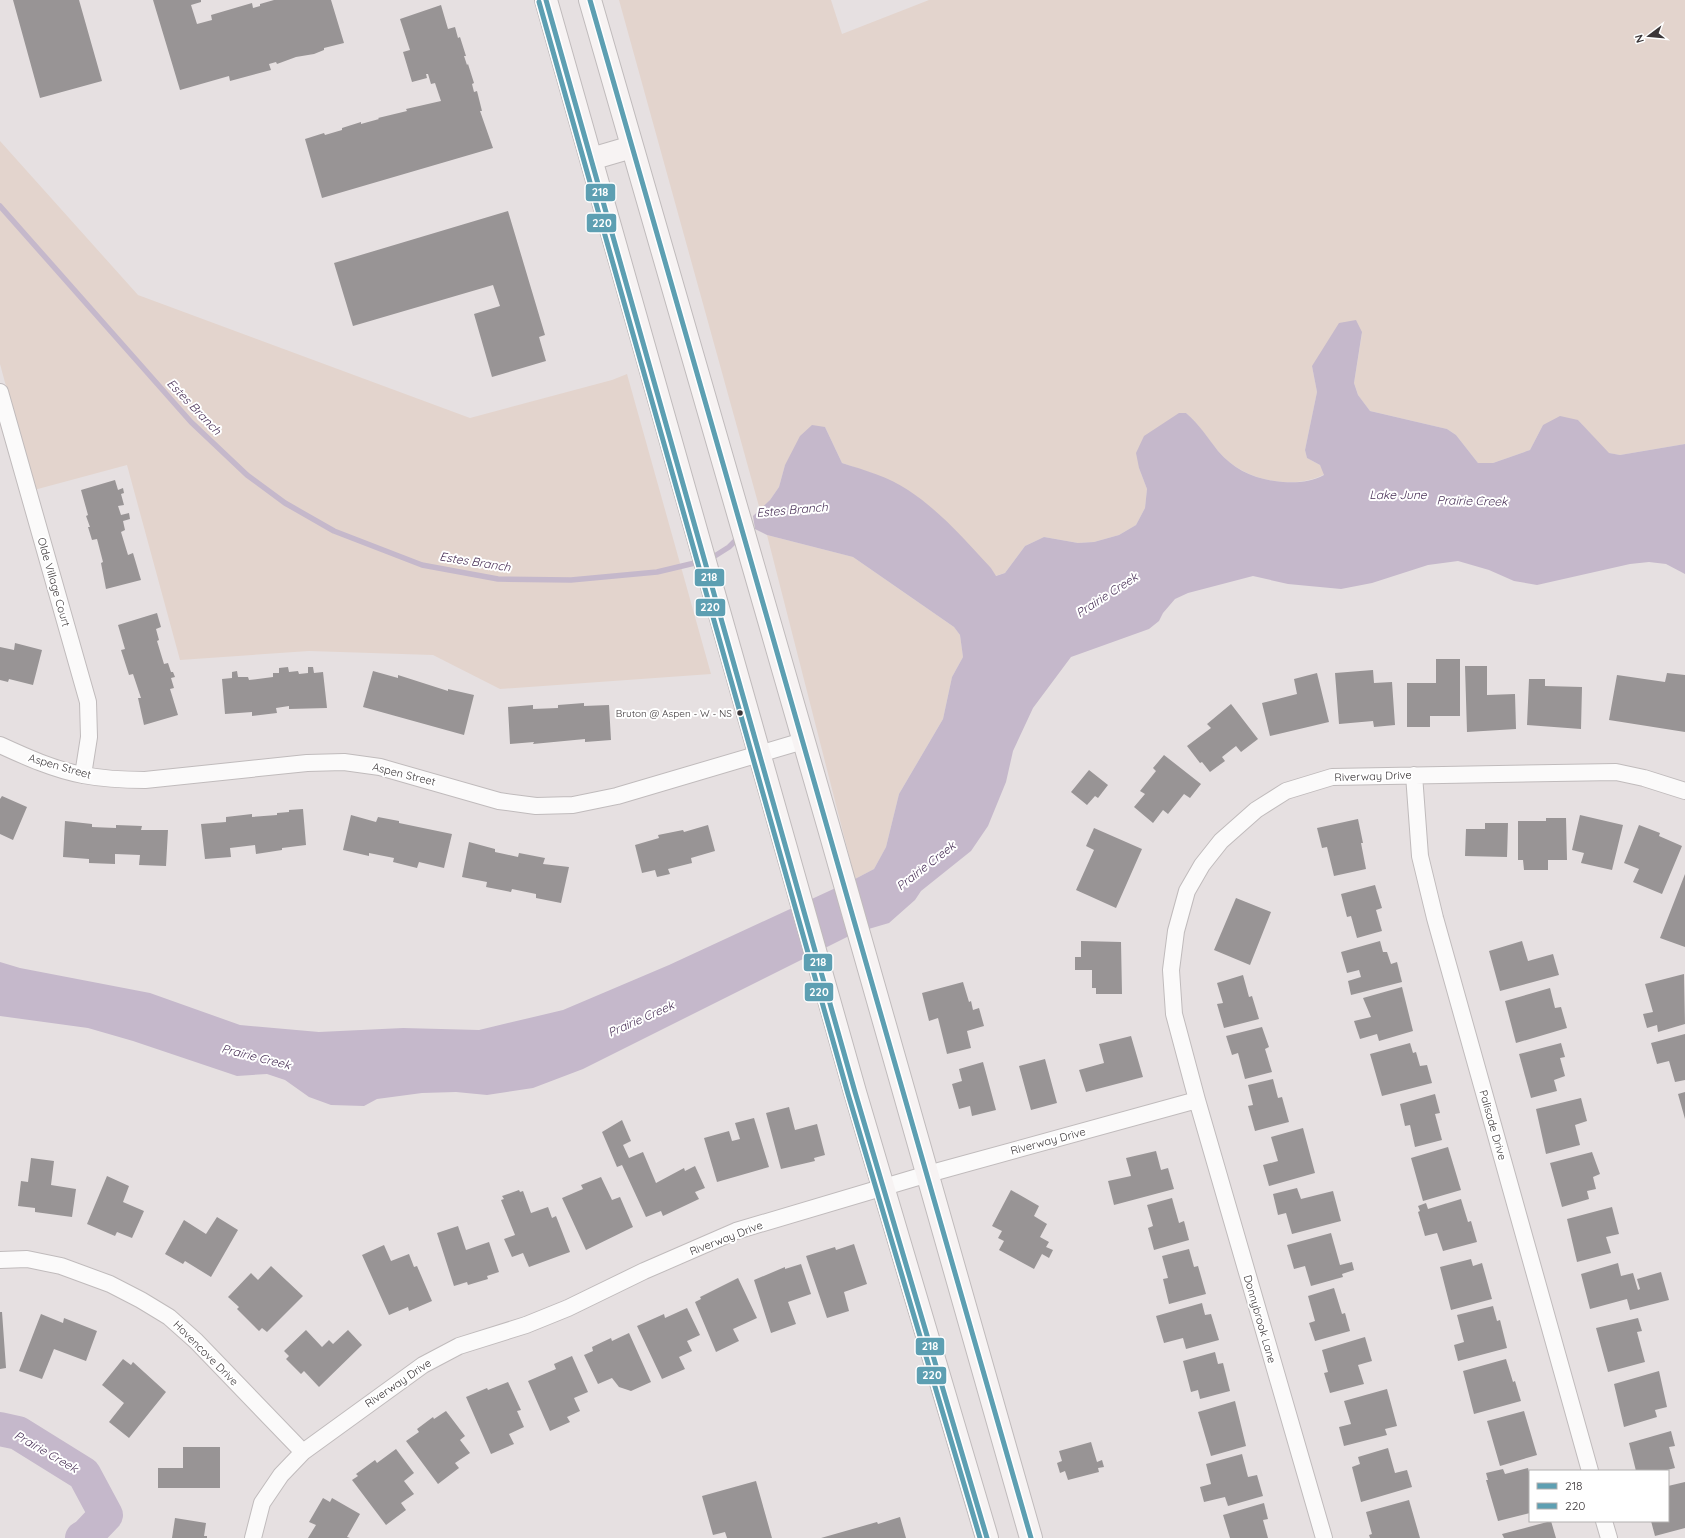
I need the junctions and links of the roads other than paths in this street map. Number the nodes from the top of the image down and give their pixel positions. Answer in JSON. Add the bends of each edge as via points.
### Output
{"nodes":[{"id":1,"x":546,"y":0,"type":"edge"},
{"id":2,"x":590,"y":0,"type":"edge"},
{"id":3,"x":632,"y":147,"type":"junction"},
{"id":4,"x":591,"y":159,"type":"junction"},
{"id":5,"x":0,"y":392,"type":"edge"},
{"id":6,"x":803,"y":741,"type":"junction"},
{"id":7,"x":0,"y":745,"type":"edge"},
{"id":8,"x":759,"y":753,"type":"junction"},
{"id":9,"x":83,"y":775,"type":"junction"},
{"id":10,"x":1414,"y":775,"type":"junction"},
{"id":11,"x":1685,"y":792,"type":"edge"},
{"id":12,"x":1196,"y":1100,"type":"junction"},
{"id":13,"x":928,"y":1174,"type":"junction"},
{"id":14,"x":884,"y":1187,"type":"junction"},
{"id":15,"x":0,"y":1260,"type":"edge"},
{"id":16,"x":303,"y":1452,"type":"junction"},
{"id":17,"x":1590,"y":1470,"type":"edge"},
{"id":18,"x":1604,"y":1522,"type":"edge"},
{"id":19,"x":253,"y":1538,"type":"edge"},
{"id":20,"x":987,"y":1538,"type":"edge"},
{"id":21,"x":1031,"y":1538,"type":"edge"},
{"id":22,"x":1324,"y":1538,"type":"edge"},
{"id":23,"x":1609,"y":1538,"type":"edge"}],
"edges":[{"from":1,"to":4,"type":"main road"},
{"from":2,"to":3,"type":"main road"},
{"from":3,"to":4,"type":"main road"},
{"from":3,"to":6,"type":"main road"},
{"from":4,"to":8,"type":"main road"},
{"from":5,"to":9,"type":"street","name":"Olde Village Court","via":[[88,702],[89,737]]},
{"from":6,"to":8,"type":"street","name":"Aspen Street"},
{"from":6,"to":13,"type":"main road"},
{"from":7,"to":9,"type":"street","name":"Aspen Street","via":[[51,766]]},
{"from":8,"to":9,"type":"street","name":"Aspen Street","via":[[617,796],[573,805],[536,806],[499,801],[380,766],[344,762],[307,763],[145,780]]},
{"from":8,"to":14,"type":"main road"},
{"from":10,"to":11,"type":"street","name":"Riverway Drive","via":[[1616,772],[1644,778]]},
{"from":10,"to":12,"type":"street","name":"Riverway Drive","via":[[1332,777],[1286,791],[1256,810],[1221,841],[1202,865],[1187,891],[1176,931],[1171,970],[1174,1014]]},
{"from":10,"to":17,"type":"street","name":"Palisade Drive","via":[[1420,856],[1435,918]]},
{"from":12,"to":13,"type":"street","name":"Riverway Drive"},
{"from":12,"to":22,"type":"street","name":"Donnybrook Lane"},
{"from":13,"to":14,"type":"street","name":"Riverway Drive"},
{"from":13,"to":21,"type":"main road"},
{"from":14,"to":16,"type":"street","name":"Riverway Drive","via":[[736,1232],[644,1271],[568,1308],[459,1346],[423,1365]]},
{"from":14,"to":20,"type":"main road"},
{"from":15,"to":16,"type":"street","name":"Havencove Drive","via":[[27,1259],[61,1266],[110,1284],[169,1317],[196,1341]]},
{"from":16,"to":19,"type":"street","name":"Riverway Drive","via":[[281,1476],[262,1503]]},
{"from":18,"to":23,"type":"street"}]}
